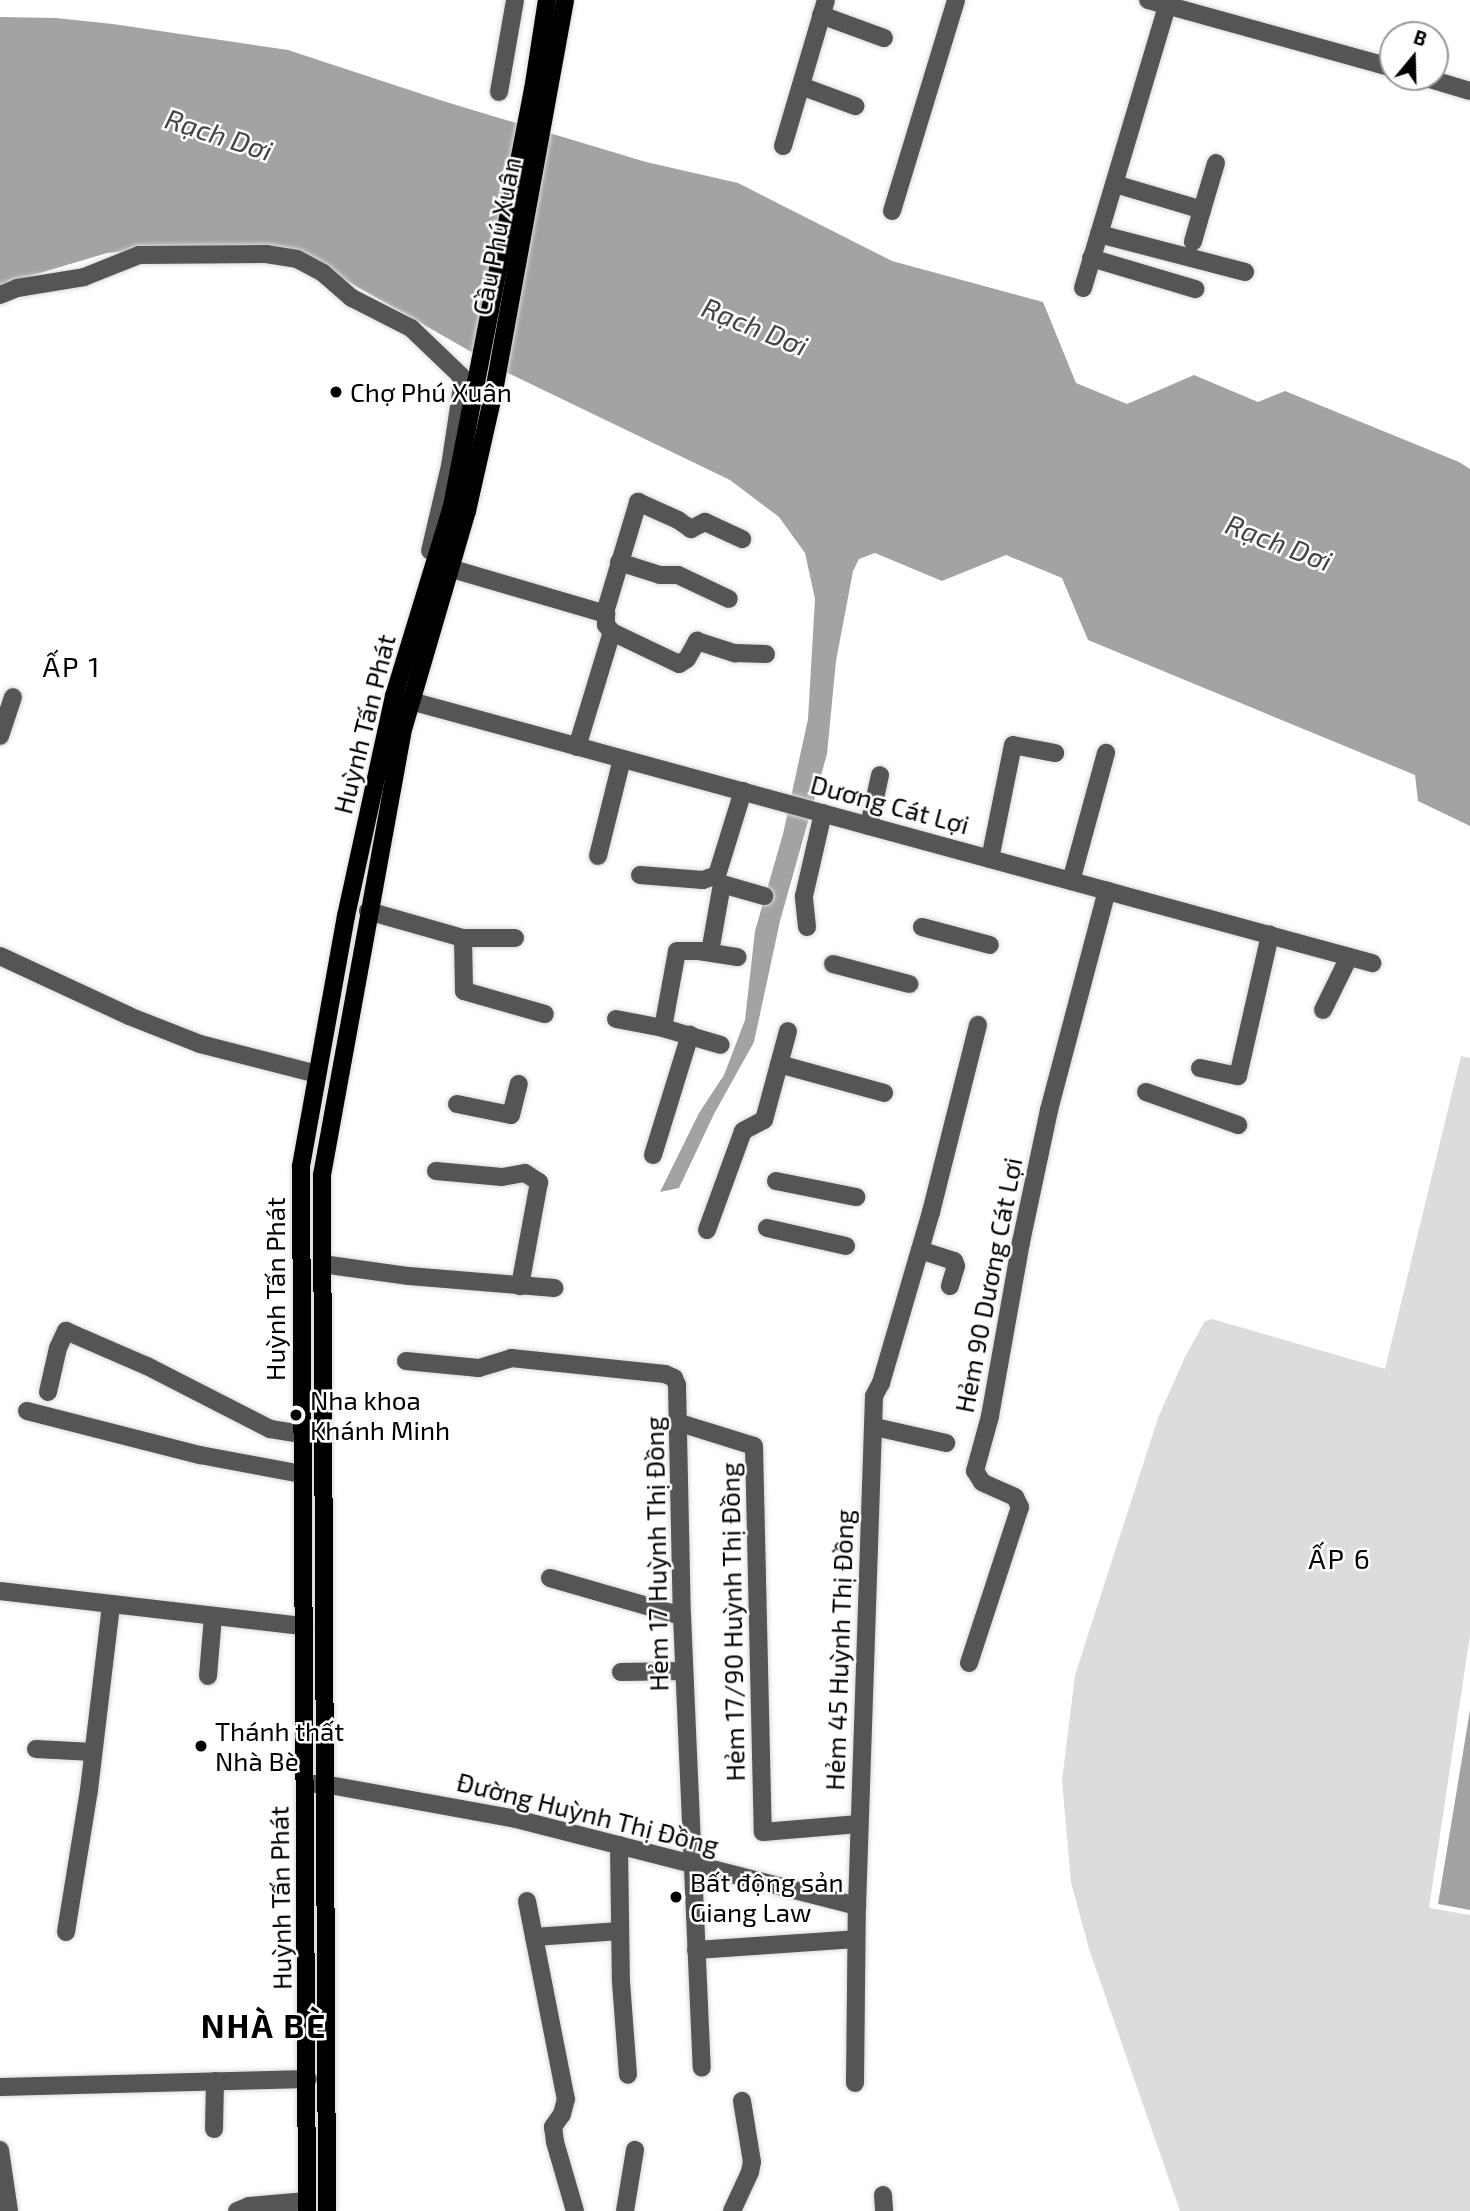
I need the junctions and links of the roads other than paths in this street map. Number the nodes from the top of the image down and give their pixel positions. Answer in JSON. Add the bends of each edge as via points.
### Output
{"nodes":[{"id":1,"x":515,"y":0,"type":"edge"},
{"id":2,"x":547,"y":0,"type":"edge"},
{"id":3,"x":565,"y":0,"type":"edge"},
{"id":4,"x":956,"y":0,"type":"edge"},
{"id":5,"x":1147,"y":0,"type":"edge"},
{"id":6,"x":1167,"y":6,"type":"junction"},
{"id":7,"x":824,"y":8,"type":"edge"},
{"id":8,"x":884,"y":38,"type":"dead end"},
{"id":9,"x":1379,"y":64,"type":"edge"},
{"id":10,"x":1449,"y":85,"type":"edge"},
{"id":11,"x":800,"y":86,"type":"junction"},
{"id":12,"x":542,"y":91,"type":"junction"},
{"id":13,"x":1470,"y":91,"type":"edge"},
{"id":14,"x":499,"y":92,"type":"dead end"},
{"id":15,"x":855,"y":106,"type":"dead end"},
{"id":16,"x":783,"y":146,"type":"dead end"},
{"id":17,"x":1216,"y":163,"type":"dead end"},
{"id":18,"x":1115,"y":184,"type":"junction"},
{"id":19,"x":1202,"y":210,"type":"junction"},
{"id":20,"x":891,"y":211,"type":"dead end"},
{"id":21,"x":1099,"y":234,"type":"junction"},
{"id":22,"x":1193,"y":242,"type":"dead end"},
{"id":23,"x":1091,"y":258,"type":"junction"},
{"id":24,"x":1245,"y":272,"type":"dead end"},
{"id":25,"x":1083,"y":288,"type":"dead end"},
{"id":26,"x":1195,"y":289,"type":"dead end"},
{"id":27,"x":0,"y":295,"type":"edge"},
{"id":28,"x":485,"y":388,"type":"joint"},
{"id":29,"x":742,"y":539,"type":"dead end"},
{"id":30,"x":620,"y":562,"type":"junction"},
{"id":31,"x":443,"y":564,"type":"junction"},
{"id":32,"x":729,"y":598,"type":"dead end"},
{"id":33,"x":606,"y":614,"type":"junction"},
{"id":34,"x":612,"y":632,"type":"junction"},
{"id":35,"x":766,"y":654,"type":"dead end"},
{"id":36,"x":13,"y":697,"type":"dead end"},
{"id":37,"x":402,"y":698,"type":"junction"},
{"id":38,"x":0,"y":736,"type":"edge"},
{"id":39,"x":577,"y":747,"type":"junction"},
{"id":40,"x":1055,"y":752,"type":"dead end"},
{"id":41,"x":1106,"y":753,"type":"dead end"},
{"id":42,"x":622,"y":759,"type":"junction"},
{"id":43,"x":880,"y":775,"type":"dead end"},
{"id":44,"x":743,"y":791,"type":"junction"},
{"id":45,"x":821,"y":812,"type":"junction"},
{"id":46,"x":869,"y":826,"type":"junction"},
{"id":47,"x":598,"y":856,"type":"dead end"},
{"id":48,"x":990,"y":859,"type":"junction"},
{"id":49,"x":639,"y":875,"type":"dead end"},
{"id":50,"x":1071,"y":881,"type":"junction"},
{"id":51,"x":1107,"y":891,"type":"junction"},
{"id":52,"x":764,"y":896,"type":"dead end"},
{"id":53,"x":368,"y":911,"type":"junction"},
{"id":54,"x":922,"y":927,"type":"dead end"},
{"id":55,"x":807,"y":928,"type":"dead end"},
{"id":56,"x":1270,"y":935,"type":"junction"},
{"id":57,"x":463,"y":938,"type":"junction"},
{"id":58,"x":515,"y":938,"type":"dead end"},
{"id":59,"x":990,"y":945,"type":"dead end"},
{"id":60,"x":710,"y":952,"type":"junction"},
{"id":61,"x":0,"y":956,"type":"edge"},
{"id":62,"x":738,"y":957,"type":"dead end"},
{"id":63,"x":1349,"y":957,"type":"junction"},
{"id":64,"x":1372,"y":963,"type":"dead end"},
{"id":65,"x":833,"y":964,"type":"dead end"},
{"id":66,"x":909,"y":984,"type":"dead end"},
{"id":67,"x":1323,"y":1010,"type":"dead end"},
{"id":68,"x":545,"y":1014,"type":"dead end"},
{"id":69,"x":616,"y":1019,"type":"dead end"},
{"id":70,"x":978,"y":1025,"type":"dead end"},
{"id":71,"x":663,"y":1028,"type":"junction"},
{"id":72,"x":788,"y":1031,"type":"dead end"},
{"id":73,"x":690,"y":1035,"type":"junction"},
{"id":74,"x":721,"y":1045,"type":"dead end"},
{"id":75,"x":779,"y":1063,"type":"junction"},
{"id":76,"x":1199,"y":1068,"type":"dead end"},
{"id":77,"x":317,"y":1074,"type":"junction"},
{"id":78,"x":338,"y":1080,"type":"junction"},
{"id":79,"x":519,"y":1084,"type":"dead end"},
{"id":80,"x":1146,"y":1092,"type":"dead end"},
{"id":81,"x":884,"y":1093,"type":"dead end"},
{"id":82,"x":457,"y":1104,"type":"dead end"},
{"id":83,"x":1238,"y":1125,"type":"dead end"},
{"id":84,"x":653,"y":1155,"type":"dead end"},
{"id":85,"x":436,"y":1171,"type":"dead end"},
{"id":86,"x":776,"y":1181,"type":"dead end"},
{"id":87,"x":856,"y":1197,"type":"dead end"},
{"id":88,"x":767,"y":1228,"type":"dead end"},
{"id":89,"x":707,"y":1230,"type":"dead end"},
{"id":90,"x":846,"y":1246,"type":"dead end"},
{"id":91,"x":920,"y":1250,"type":"junction"},
{"id":92,"x":322,"y":1264,"type":"junction"},
{"id":93,"x":520,"y":1286,"type":"junction"},
{"id":94,"x":950,"y":1286,"type":"dead end"},
{"id":95,"x":555,"y":1288,"type":"dead end"},
{"id":96,"x":406,"y":1361,"type":"dead end"},
{"id":97,"x":48,"y":1392,"type":"dead end"},
{"id":98,"x":27,"y":1411,"type":"dead end"},
{"id":99,"x":680,"y":1423,"type":"junction"},
{"id":100,"x":875,"y":1427,"type":"junction"},
{"id":101,"x":302,"y":1434,"type":"junction"},
{"id":102,"x":946,"y":1443,"type":"dead end"},
{"id":103,"x":302,"y":1475,"type":"junction"},
{"id":104,"x":550,"y":1578,"type":"dead end"},
{"id":105,"x":0,"y":1591,"type":"edge"},
{"id":106,"x":111,"y":1605,"type":"junction"},
{"id":107,"x":213,"y":1616,"type":"junction"},
{"id":108,"x":682,"y":1616,"type":"junction"},
{"id":109,"x":304,"y":1626,"type":"junction"},
{"id":110,"x":969,"y":1663,"type":"dead end"},
{"id":111,"x":684,"y":1671,"type":"junction"},
{"id":112,"x":621,"y":1672,"type":"dead end"},
{"id":113,"x":208,"y":1676,"type":"dead end"},
{"id":114,"x":36,"y":1749,"type":"dead end"},
{"id":115,"x":93,"y":1752,"type":"junction"},
{"id":116,"x":305,"y":1784,"type":"junction"},
{"id":117,"x":324,"y":1784,"type":"junction"},
{"id":118,"x":859,"y":1824,"type":"junction"},
{"id":119,"x":619,"y":1845,"type":"junction"},
{"id":120,"x":693,"y":1864,"type":"junction"},
{"id":121,"x":527,"y":1901,"type":"dead end"},
{"id":122,"x":857,"y":1906,"type":"junction"},
{"id":123,"x":620,"y":1931,"type":"junction"},
{"id":124,"x":66,"y":1932,"type":"dead end"},
{"id":125,"x":534,"y":1937,"type":"junction"},
{"id":126,"x":856,"y":1939,"type":"junction"},
{"id":127,"x":696,"y":1950,"type":"junction"},
{"id":128,"x":702,"y":2068,"type":"dead end"},
{"id":129,"x":628,"y":2075,"type":"dead end"},
{"id":130,"x":308,"y":2079,"type":"junction"},
{"id":131,"x":215,"y":2081,"type":"junction"},
{"id":132,"x":855,"y":2083,"type":"dead end"},
{"id":133,"x":0,"y":2087,"type":"edge"},
{"id":134,"x":742,"y":2101,"type":"dead end"},
{"id":135,"x":214,"y":2129,"type":"dead end"},
{"id":136,"x":0,"y":2150,"type":"edge"},
{"id":137,"x":635,"y":2150,"type":"dead end"},
{"id":138,"x":307,"y":2206,"type":"edge"},
{"id":139,"x":9,"y":2211,"type":"edge"},
{"id":140,"x":237,"y":2211,"type":"edge"},
{"id":141,"x":327,"y":2211,"type":"edge"},
{"id":142,"x":575,"y":2211,"type":"edge"},
{"id":143,"x":625,"y":2211,"type":"edge"},
{"id":144,"x":732,"y":2211,"type":"edge"}],
"edges":[{"from":1,"to":14,"type":"street"},
{"from":2,"to":12,"type":"main road"},
{"from":3,"to":12,"type":"main road"},
{"from":4,"to":20,"type":"street"},
{"from":5,"to":6,"type":"street"},
{"from":6,"to":9,"type":"street"},
{"from":6,"to":18,"type":"street"},
{"from":7,"to":8,"type":"street"},
{"from":7,"to":11,"type":"street"},
{"from":10,"to":13,"type":"street"},
{"from":11,"to":15,"type":"street"},
{"from":11,"to":16,"type":"street"},
{"from":12,"to":28,"type":"main road","name":"Cầu Phú Xuân"},
{"from":17,"to":19,"type":"street"},
{"from":18,"to":19,"type":"street"},
{"from":18,"to":21,"type":"street"},
{"from":19,"to":22,"type":"street"},
{"from":21,"to":23,"type":"street"},
{"from":21,"to":24,"type":"street"},
{"from":23,"to":25,"type":"street"},
{"from":23,"to":26,"type":"street"},
{"from":27,"to":31,"type":"street","via":[[84,277],[139,255],[266,254],[297,259],[323,273],[352,298],[411,328],[461,376],[450,466],[429,556]]},
{"from":28,"to":31,"type":"main road","name":"Huỳnh Tấn Phát","via":[[452,506]]},
{"from":29,"to":30,"type":"street","via":[[705,522],[691,529],[638,502]]},
{"from":30,"to":32,"type":"street","via":[[660,575],[678,575]]},
{"from":30,"to":33,"type":"street"},
{"from":31,"to":33,"type":"street"},
{"from":31,"to":37,"type":"main road","name":"Huỳnh Tấn Phát"},
{"from":33,"to":34,"type":"street"},
{"from":34,"to":35,"type":"street","via":[[679,664],[697,641],[735,653]]},
{"from":34,"to":39,"type":"street"},
{"from":36,"to":38,"type":"street"},
{"from":37,"to":39,"type":"street","name":"Dương Cát Lợi"},
{"from":37,"to":53,"type":"main road","name":"Huỳnh Tấn Phát"},
{"from":37,"to":77,"type":"main road","name":"Huỳnh Tấn Phát","via":[[346,916]]},
{"from":39,"to":42,"type":"street","name":"Dương Cát Lợi"},
{"from":40,"to":48,"type":"street","via":[[1013,745]]},
{"from":41,"to":50,"type":"street"},
{"from":42,"to":44,"type":"street","name":"Dương Cát Lợi"},
{"from":42,"to":47,"type":"street"},
{"from":43,"to":46,"type":"street"},
{"from":44,"to":45,"type":"street","name":"Dương Cát Lợi"},
{"from":44,"to":49,"type":"street","via":[[717,875],[703,880]]},
{"from":45,"to":46,"type":"street","name":"Dương Cát Lợi"},
{"from":45,"to":55,"type":"street","via":[[804,896]]},
{"from":46,"to":48,"type":"street","name":"Dương Cát Lợi"},
{"from":48,"to":50,"type":"street","name":"Dương Cát Lợi"},
{"from":50,"to":51,"type":"street","name":"Dương Cát Lợi"},
{"from":51,"to":56,"type":"street","name":"Dương Cát Lợi"},
{"from":51,"to":110,"type":"street","name":"Hẻm 90 Dương Cát Lợi","via":[[1049,1110],[990,1416],[975,1471],[982,1482],[1015,1497],[1020,1507]]},
{"from":52,"to":60,"type":"street","via":[[722,884]]},
{"from":53,"to":57,"type":"street"},
{"from":53,"to":78,"type":"main road","name":"Huỳnh Tấn Phát"},
{"from":54,"to":59,"type":"street"},
{"from":56,"to":63,"type":"street","name":"Dương Cát Lợi"},
{"from":56,"to":76,"type":"street","via":[[1238,1076]]},
{"from":57,"to":58,"type":"street"},
{"from":57,"to":68,"type":"street","via":[[464,991]]},
{"from":60,"to":62,"type":"street"},
{"from":60,"to":71,"type":"street","via":[[677,951]]},
{"from":61,"to":77,"type":"street","via":[[200,1044]]},
{"from":63,"to":64,"type":"street","name":"Dương Cát Lợi"},
{"from":63,"to":67,"type":"street"},
{"from":65,"to":66,"type":"street"},
{"from":69,"to":71,"type":"street"},
{"from":70,"to":91,"type":"street"},
{"from":71,"to":73,"type":"street"},
{"from":72,"to":75,"type":"street"},
{"from":73,"to":74,"type":"street"},
{"from":73,"to":84,"type":"street"},
{"from":75,"to":81,"type":"street"},
{"from":75,"to":89,"type":"street","via":[[764,1120],[743,1131]]},
{"from":77,"to":78,"type":"main road"},
{"from":77,"to":101,"type":"main road","name":"Huỳnh Tấn Phát","via":[[301,1166]]},
{"from":78,"to":92,"type":"main road","name":"Huỳnh Tấn Phát","via":[[322,1175]]},
{"from":79,"to":82,"type":"street","via":[[511,1115]]},
{"from":80,"to":83,"type":"street"},
{"from":85,"to":93,"type":"street","via":[[502,1177],[525,1174],[539,1182]]},
{"from":86,"to":87,"type":"street"},
{"from":88,"to":90,"type":"street"},
{"from":91,"to":94,"type":"street","via":[[954,1261]]},
{"from":91,"to":100,"type":"street","name":"Hẻm 45 Huỳnh Thị Đồng","via":[[874,1396]]},
{"from":92,"to":93,"type":"street"},
{"from":92,"to":117,"type":"main road","name":"Huỳnh Tấn Phát"},
{"from":93,"to":95,"type":"street"},
{"from":96,"to":99,"type":"street","name":"Hẻm 17 Huỳnh Thị Đồng","via":[[479,1368],[510,1358],[664,1374],[674,1378]]},
{"from":97,"to":101,"type":"street","via":[[66,1331],[270,1429]]},
{"from":98,"to":103,"type":"street","via":[[200,1455]]},
{"from":99,"to":108,"type":"street","name":"Hẻm 17 Huỳnh Thị Đồng"},
{"from":99,"to":118,"type":"street","name":"Hẻm 17/90 Huỳnh Thị Đồng","via":[[754,1446],[763,1832]]},
{"from":100,"to":102,"type":"street"},
{"from":100,"to":118,"type":"street","name":"Hẻm 45 Huỳnh Thị Đồng"},
{"from":101,"to":103,"type":"main road","name":"Huỳnh Tấn Phát"},
{"from":103,"to":109,"type":"main road","name":"Huỳnh Tấn Phát"},
{"from":104,"to":108,"type":"street"},
{"from":105,"to":106,"type":"street"},
{"from":106,"to":107,"type":"street"},
{"from":106,"to":115,"type":"street"},
{"from":107,"to":109,"type":"street"},
{"from":107,"to":113,"type":"street"},
{"from":108,"to":111,"type":"street","name":"Hẻm 17 Huỳnh Thị Đồng"},
{"from":109,"to":116,"type":"main road","name":"Huỳnh Tấn Phát"},
{"from":111,"to":112,"type":"street"},
{"from":111,"to":120,"type":"street","name":"Hẻm 17 Huỳnh Thị Đồng"},
{"from":114,"to":115,"type":"street"},
{"from":115,"to":124,"type":"street"},
{"from":116,"to":117,"type":"street","name":"Đường Huỳnh Thị Đồng"},
{"from":116,"to":130,"type":"main road","name":"Huỳnh Tấn Phát"},
{"from":117,"to":119,"type":"street","name":"Đường Huỳnh Thị Đồng","via":[[474,1810]]},
{"from":117,"to":141,"type":"main road","name":"Huỳnh Tấn Phát"},
{"from":118,"to":122,"type":"street","name":"Hẻm 45 Huỳnh Thị Đồng"},
{"from":119,"to":120,"type":"street","name":"Đường Huỳnh Thị Đồng"},
{"from":119,"to":123,"type":"street"},
{"from":120,"to":122,"type":"street","name":"Đường Huỳnh Thị Đồng"},
{"from":120,"to":127,"type":"street","name":"Hẻm 17 Huỳnh Thị Đồng"},
{"from":121,"to":125,"type":"street"},
{"from":122,"to":126,"type":"street","name":"Hẻm 45 Huỳnh Thị Đồng"},
{"from":123,"to":125,"type":"street"},
{"from":123,"to":129,"type":"street"},
{"from":125,"to":142,"type":"street","via":[[566,2099],[553,2127],[555,2142]]},
{"from":126,"to":127,"type":"street"},
{"from":126,"to":132,"type":"street","name":"Hẻm 45 Huỳnh Thị Đồng"},
{"from":127,"to":128,"type":"street","name":"Hẻm 17 Huỳnh Thị Đồng"},
{"from":130,"to":131,"type":"street"},
{"from":130,"to":138,"type":"main road","name":"Huỳnh Tấn Phát"},
{"from":131,"to":133,"type":"street"},
{"from":131,"to":135,"type":"street"},
{"from":134,"to":144,"type":"street","via":[[752,2162]]},
{"from":136,"to":139,"type":"street"},
{"from":137,"to":143,"type":"street"},
{"from":138,"to":140,"type":"street","via":[[249,2206]]}]}
